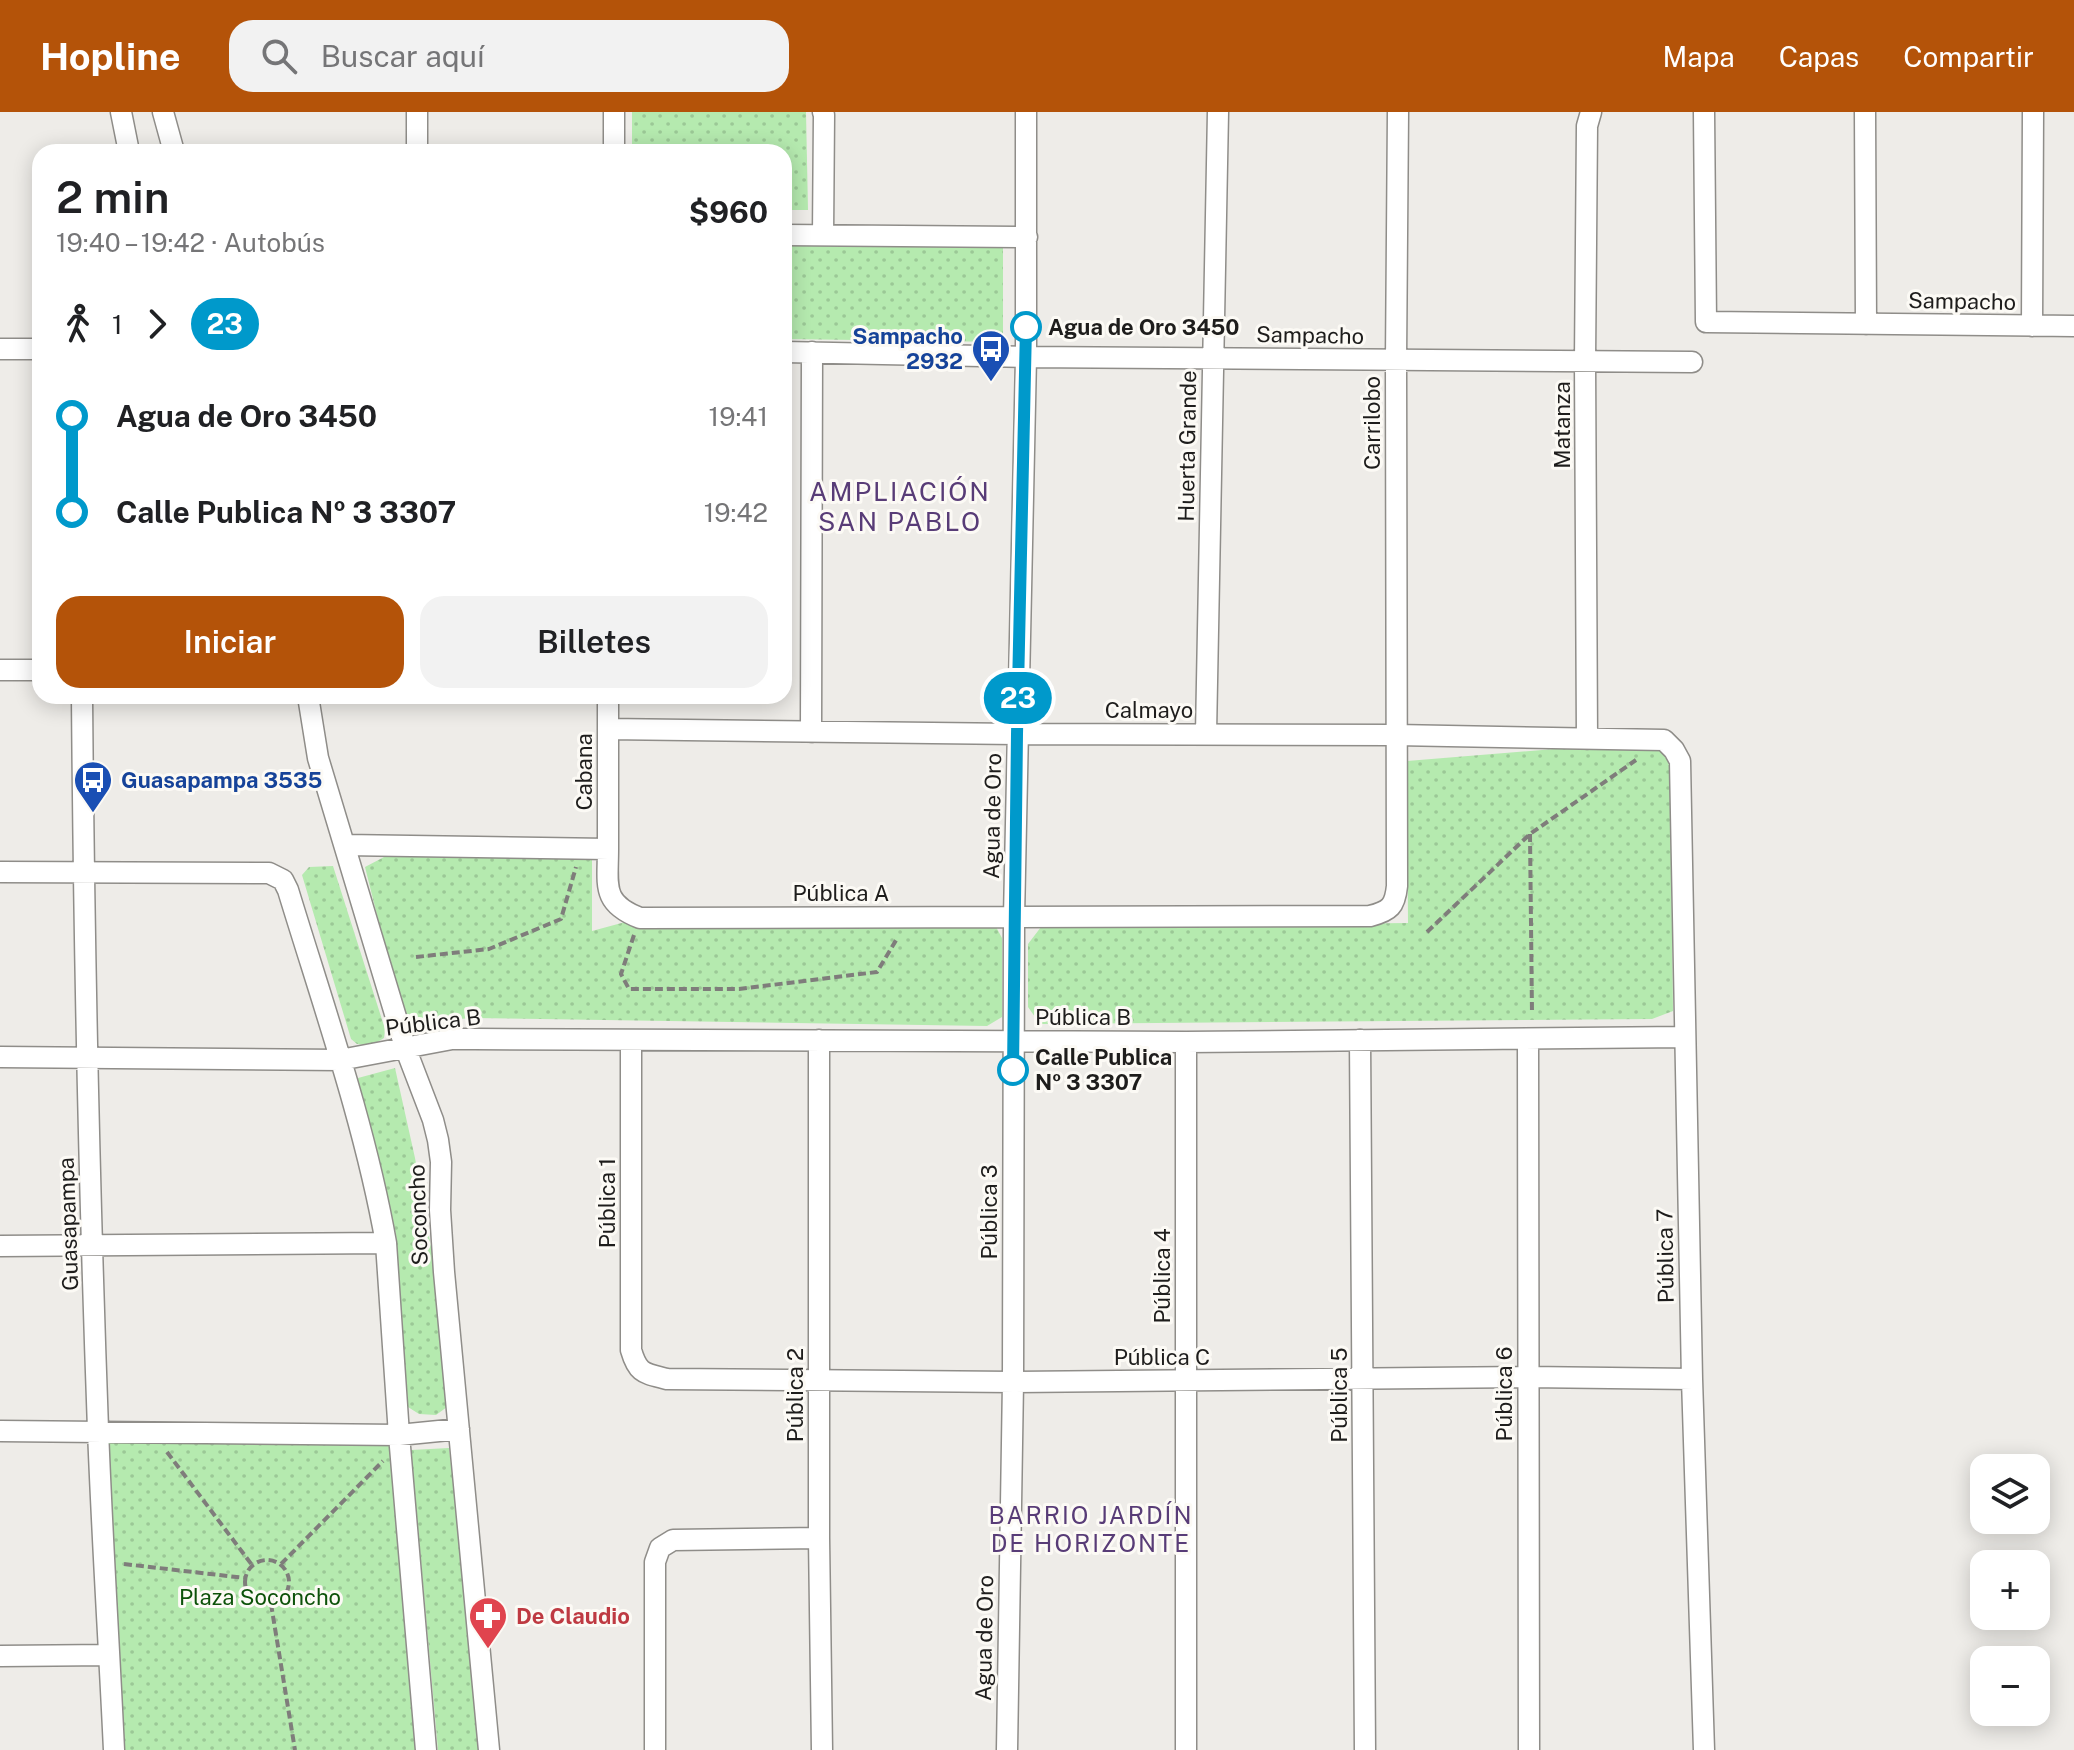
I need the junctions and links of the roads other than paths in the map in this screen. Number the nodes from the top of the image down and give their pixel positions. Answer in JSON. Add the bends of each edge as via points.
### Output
{"nodes":[{"id":1,"x":121,"y":112,"type":"edge"},
{"id":2,"x":163,"y":112,"type":"edge"},
{"id":3,"x":417,"y":112,"type":"edge"},
{"id":4,"x":614,"y":112,"type":"edge"},
{"id":5,"x":823,"y":112,"type":"edge"},
{"id":6,"x":1026,"y":112,"type":"edge"},
{"id":7,"x":1218,"y":112,"type":"edge"},
{"id":8,"x":1398,"y":112,"type":"edge"},
{"id":9,"x":1591,"y":112,"type":"edge"},
{"id":10,"x":1704,"y":112,"type":"edge"},
{"id":11,"x":1865,"y":112,"type":"edge"},
{"id":12,"x":2033,"y":112,"type":"edge"},
{"id":13,"x":127,"y":144,"type":"edge"},
{"id":14,"x":172,"y":144,"type":"edge"},
{"id":15,"x":417,"y":144,"type":"edge"},
{"id":16,"x":614,"y":144,"type":"edge"},
{"id":17,"x":792,"y":235,"type":"edge"},
{"id":18,"x":823,"y":235,"type":"junction"},
{"id":19,"x":1027,"y":237,"type":"junction"},
{"id":20,"x":1866,"y":324,"type":"junction"},
{"id":21,"x":2032,"y":326,"type":"junction"},
{"id":22,"x":2074,"y":326,"type":"edge"},
{"id":23,"x":0,"y":349,"type":"edge"},
{"id":24,"x":32,"y":349,"type":"edge"},
{"id":25,"x":792,"y":352,"type":"edge"},
{"id":26,"x":812,"y":352,"type":"junction"},
{"id":27,"x":1026,"y":357,"type":"junction"},
{"id":28,"x":1213,"y":357,"type":"junction"},
{"id":29,"x":1396,"y":360,"type":"junction"},
{"id":30,"x":1585,"y":361,"type":"junction"},
{"id":31,"x":1692,"y":362,"type":"dead end"},
{"id":32,"x":0,"y":670,"type":"edge"},
{"id":33,"x":32,"y":670,"type":"edge"},
{"id":34,"x":82,"y":704,"type":"edge"},
{"id":35,"x":309,"y":704,"type":"edge"},
{"id":36,"x":608,"y":704,"type":"edge"},
{"id":37,"x":608,"y":729,"type":"junction"},
{"id":38,"x":811,"y":732,"type":"junction"},
{"id":39,"x":1017,"y":734,"type":"junction"},
{"id":40,"x":1206,"y":734,"type":"junction"},
{"id":41,"x":1396,"y":735,"type":"junction"},
{"id":42,"x":1587,"y":739,"type":"junction"},
{"id":43,"x":1680,"y":761,"type":"joint"},
{"id":44,"x":345,"y":845,"type":"junction"},
{"id":45,"x":608,"y":849,"type":"junction"},
{"id":46,"x":0,"y":872,"type":"edge"},
{"id":47,"x":83,"y":872,"type":"junction"},
{"id":48,"x":1014,"y":917,"type":"junction"},
{"id":49,"x":1684,"y":1037,"type":"junction"},
{"id":50,"x":1528,"y":1039,"type":"junction"},
{"id":51,"x":631,"y":1040,"type":"junction"},
{"id":52,"x":819,"y":1040,"type":"junction"},
{"id":53,"x":1360,"y":1040,"type":"junction"},
{"id":54,"x":1013,"y":1041,"type":"junction"},
{"id":55,"x":1186,"y":1042,"type":"junction"},
{"id":56,"x":405,"y":1047,"type":"junction"},
{"id":57,"x":0,"y":1057,"type":"edge"},
{"id":58,"x":87,"y":1057,"type":"junction"},
{"id":59,"x":340,"y":1060,"type":"junction"},
{"id":60,"x":386,"y":1243,"type":"junction"},
{"id":61,"x":0,"y":1246,"type":"edge"},
{"id":62,"x":92,"y":1246,"type":"junction"},
{"id":63,"x":635,"y":1365,"type":"joint"},
{"id":64,"x":1528,"y":1377,"type":"junction"},
{"id":65,"x":1692,"y":1379,"type":"junction"},
{"id":66,"x":1363,"y":1380,"type":"junction"},
{"id":67,"x":819,"y":1381,"type":"junction"},
{"id":68,"x":1186,"y":1381,"type":"junction"},
{"id":69,"x":1013,"y":1382,"type":"junction"},
{"id":70,"x":459,"y":1429,"type":"junction"},
{"id":71,"x":0,"y":1431,"type":"edge"},
{"id":72,"x":98,"y":1432,"type":"junction"},
{"id":73,"x":400,"y":1439,"type":"junction"},
{"id":74,"x":819,"y":1538,"type":"junction"},
{"id":75,"x":109,"y":1655,"type":"junction"},
{"id":76,"x":0,"y":1656,"type":"edge"},
{"id":77,"x":114,"y":1750,"type":"edge"},
{"id":78,"x":426,"y":1750,"type":"edge"},
{"id":79,"x":489,"y":1750,"type":"edge"},
{"id":80,"x":655,"y":1750,"type":"edge"},
{"id":81,"x":822,"y":1750,"type":"edge"},
{"id":82,"x":1007,"y":1750,"type":"edge"},
{"id":83,"x":1186,"y":1750,"type":"edge"},
{"id":84,"x":1365,"y":1750,"type":"edge"},
{"id":85,"x":1529,"y":1750,"type":"edge"},
{"id":86,"x":1704,"y":1750,"type":"edge"}],
"edges":[{"from":1,"to":13,"type":"street"},
{"from":2,"to":14,"type":"street"},
{"from":3,"to":15,"type":"street"},
{"from":4,"to":16,"type":"street"},
{"from":5,"to":18,"type":"street"},
{"from":6,"to":19,"type":"street","name":"Agua de Oro"},
{"from":7,"to":28,"type":"street","name":"Huerta Grande"},
{"from":8,"to":29,"type":"street","name":"Carrilobo"},
{"from":9,"to":30,"type":"street","name":"Matanza"},
{"from":10,"to":20,"type":"street","name":"Sampacho","via":[[1706,322]]},
{"from":11,"to":20,"type":"street"},
{"from":12,"to":21,"type":"street"},
{"from":17,"to":18,"type":"street"},
{"from":18,"to":19,"type":"street"},
{"from":19,"to":27,"type":"street","name":"Agua de Oro"},
{"from":20,"to":21,"type":"street","name":"Sampacho"},
{"from":21,"to":22,"type":"street","name":"Sampacho"},
{"from":23,"to":24,"type":"street"},
{"from":25,"to":26,"type":"street","name":"Sampacho"},
{"from":26,"to":27,"type":"street","name":"Sampacho"},
{"from":26,"to":38,"type":"street"},
{"from":27,"to":28,"type":"street","name":"Sampacho"},
{"from":27,"to":39,"type":"street","name":"Agua de Oro"},
{"from":28,"to":29,"type":"street","name":"Sampacho"},
{"from":28,"to":40,"type":"street","name":"Huerta Grande"},
{"from":29,"to":30,"type":"street","name":"Sampacho"},
{"from":29,"to":41,"type":"street","name":"Carrilobo"},
{"from":30,"to":31,"type":"street","name":"Sampacho"},
{"from":30,"to":42,"type":"street","name":"Matanza"},
{"from":32,"to":33,"type":"street"},
{"from":34,"to":47,"type":"street","name":"Guasapampa"},
{"from":35,"to":44,"type":"street","name":"Soconcho","via":[[318,758]]},
{"from":36,"to":37,"type":"street","name":"Cabana"},
{"from":37,"to":38,"type":"street","name":"Calmayo"},
{"from":37,"to":45,"type":"street","name":"Cabana"},
{"from":38,"to":39,"type":"street","name":"Calmayo"},
{"from":39,"to":40,"type":"street","name":"Calmayo"},
{"from":39,"to":48,"type":"street","name":"Agua de Oro"},
{"from":40,"to":41,"type":"street","name":"Calmayo"},
{"from":41,"to":42,"type":"street","name":"Calmayo"},
{"from":41,"to":48,"type":"street","name":"Pública A","via":[[1397,886],[1390,909],[1370,916]]},
{"from":42,"to":43,"type":"street","name":"Calmayo","via":[[1664,740]]},
{"from":43,"to":49,"type":"street","name":"Pública 7"},
{"from":44,"to":45,"type":"street"},
{"from":44,"to":56,"type":"street","name":"Soconcho"},
{"from":45,"to":48,"type":"street","name":"Pública A","via":[[608,889],[614,902],[640,918]]},
{"from":46,"to":47,"type":"street"},
{"from":47,"to":58,"type":"street","name":"Guasapampa"},
{"from":47,"to":59,"type":"street","name":"Soconcho","via":[[269,873],[283,880]]},
{"from":48,"to":54,"type":"street","name":"Agua de Oro"},
{"from":49,"to":50,"type":"street","name":"Pública B"},
{"from":49,"to":65,"type":"street","name":"Pública 7"},
{"from":50,"to":53,"type":"street","name":"Pública B"},
{"from":50,"to":64,"type":"street","name":"Pública 6"},
{"from":51,"to":52,"type":"street","name":"Pública B"},
{"from":51,"to":56,"type":"street","name":"Pública B","via":[[452,1039]]},
{"from":51,"to":63,"type":"street","name":"Pública 1"},
{"from":52,"to":54,"type":"street","name":"Pública B"},
{"from":52,"to":67,"type":"street","name":"Pública 2"},
{"from":53,"to":55,"type":"street","name":"Pública B"},
{"from":53,"to":66,"type":"street","name":"Pública 5"},
{"from":54,"to":55,"type":"street","name":"Pública B"},
{"from":54,"to":69,"type":"street","name":"Pública 3"},
{"from":55,"to":68,"type":"street","name":"Pública 4"},
{"from":56,"to":59,"type":"street","name":"Pública B"},
{"from":56,"to":70,"type":"street","name":"Soconcho","via":[[440,1151],[444,1272]]},
{"from":57,"to":58,"type":"street","name":"Pública B"},
{"from":58,"to":59,"type":"street","name":"Pública B"},
{"from":58,"to":62,"type":"street","name":"Guasapampa"},
{"from":59,"to":60,"type":"street","name":"Soconcho"},
{"from":60,"to":62,"type":"street"},
{"from":60,"to":73,"type":"street","name":"Soconcho"},
{"from":61,"to":62,"type":"street"},
{"from":62,"to":72,"type":"street","name":"Guasapampa"},
{"from":63,"to":67,"type":"street","name":"Pública C","via":[[667,1379]]},
{"from":64,"to":65,"type":"street","name":"Pública C"},
{"from":64,"to":66,"type":"street","name":"Pública C"},
{"from":64,"to":85,"type":"street","name":"Pública 6"},
{"from":65,"to":86,"type":"street","name":"Pública 7"},
{"from":66,"to":68,"type":"street","name":"Pública C"},
{"from":66,"to":84,"type":"street","name":"Pública 5"},
{"from":67,"to":69,"type":"street","name":"Pública C"},
{"from":67,"to":74,"type":"street","name":"Pública 2"},
{"from":68,"to":69,"type":"street","name":"Pública C"},
{"from":68,"to":83,"type":"street","name":"Pública 4"},
{"from":69,"to":82,"type":"street","name":"Agua de Oro"},
{"from":70,"to":73,"type":"street"},
{"from":70,"to":79,"type":"street","name":"Soconcho"},
{"from":71,"to":72,"type":"street"},
{"from":72,"to":73,"type":"street"},
{"from":72,"to":75,"type":"street","name":"Guasapampa"},
{"from":73,"to":78,"type":"street","name":"Soconcho"},
{"from":74,"to":80,"type":"street","via":[[673,1540],[660,1548],[655,1562]]},
{"from":74,"to":81,"type":"street","name":"Pública 2"},
{"from":75,"to":76,"type":"street"},
{"from":75,"to":77,"type":"street","name":"Guasapampa"}]}
